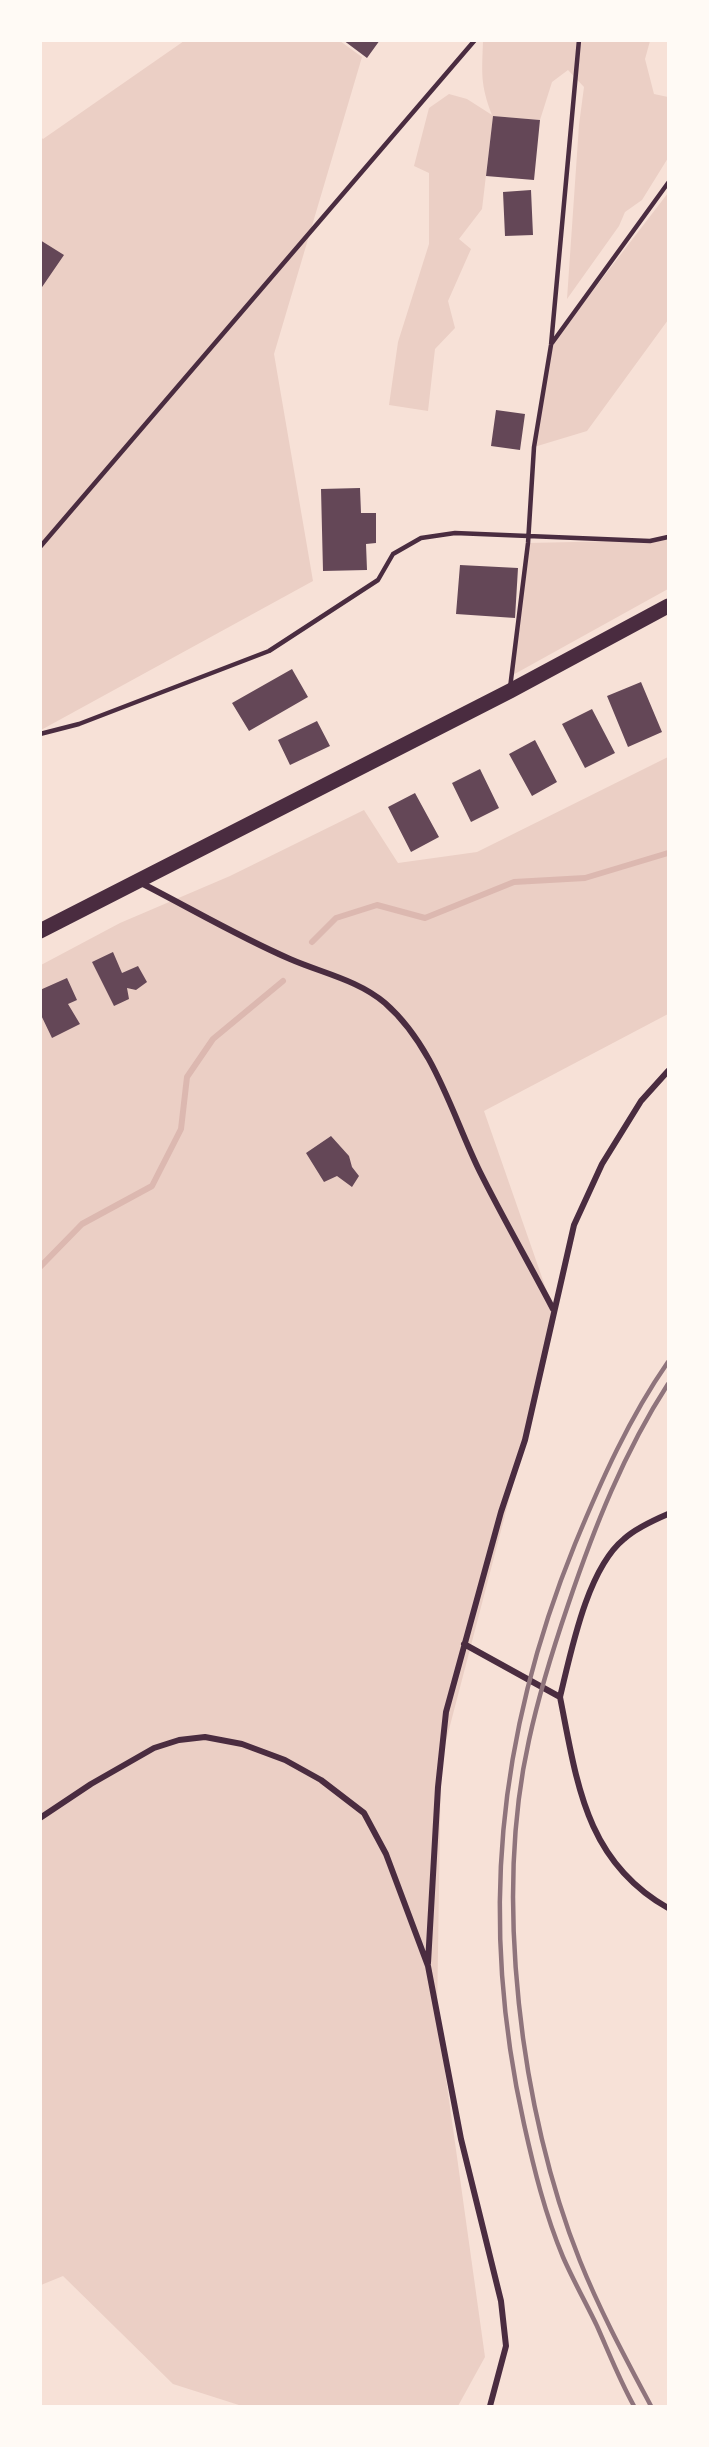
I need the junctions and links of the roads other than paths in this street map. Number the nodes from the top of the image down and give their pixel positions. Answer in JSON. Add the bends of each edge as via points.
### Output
{"nodes":[{"id":1,"x":475,"y":40,"type":"edge"},
{"id":2,"x":579,"y":40,"type":"edge"},
{"id":3,"x":669,"y":183,"type":"edge"},
{"id":4,"x":551,"y":345,"type":"junction"},
{"id":5,"x":528,"y":536,"type":"junction"},
{"id":6,"x":669,"y":537,"type":"edge"},
{"id":7,"x":40,"y":547,"type":"edge"},
{"id":8,"x":669,"y":606,"type":"edge"},
{"id":9,"x":510,"y":691,"type":"junction"},
{"id":10,"x":40,"y":734,"type":"edge"},
{"id":11,"x":140,"y":882,"type":"junction"},
{"id":12,"x":40,"y":931,"type":"edge"},
{"id":13,"x":669,"y":1071,"type":"edge"},
{"id":14,"x":553,"y":1309,"type":"junction"},
{"id":15,"x":669,"y":1514,"type":"edge"},
{"id":16,"x":464,"y":1644,"type":"junction"},
{"id":17,"x":560,"y":1696,"type":"junction"},
{"id":18,"x":40,"y":1818,"type":"edge"},
{"id":19,"x":669,"y":1908,"type":"edge"},
{"id":20,"x":428,"y":1966,"type":"junction"},
{"id":21,"x":490,"y":2406,"type":"edge"}],
"edges":[{"from":1,"to":7,"type":"lane"},
{"from":2,"to":4,"type":"lane"},
{"from":3,"to":4,"type":"lane"},
{"from":4,"to":5,"type":"lane","via":[[534,447]]},
{"from":5,"to":6,"type":"lane","via":[[650,541]]},
{"from":5,"to":9,"type":"lane"},
{"from":5,"to":10,"type":"lane","via":[[455,533],[421,538],[393,554],[378,580],[269,651],[79,724]]},
{"from":8,"to":9,"type":"main road"},
{"from":9,"to":11,"type":"main road"},
{"from":11,"to":12,"type":"main road"},
{"from":11,"to":14,"type":"street","via":[[291,960],[357,986],[384,1003],[428,1058],[480,1172]]},
{"from":13,"to":14,"type":"street","via":[[641,1101],[602,1164],[574,1225]]},
{"from":14,"to":16,"type":"street","via":[[525,1440]]},
{"from":15,"to":17,"type":"street","via":[[623,1539],[606,1561],[588,1598]]},
{"from":16,"to":17,"type":"street"},
{"from":16,"to":20,"type":"street","via":[[446,1712]]},
{"from":17,"to":19,"type":"street","via":[[588,1820],[602,1846],[646,1896]]},
{"from":18,"to":20,"type":"street","via":[[125,1764],[179,1740],[205,1737],[242,1744],[285,1760],[321,1780],[364,1813],[386,1854]]},
{"from":20,"to":21,"type":"street","via":[[461,2139],[501,2301],[506,2346]]}]}
